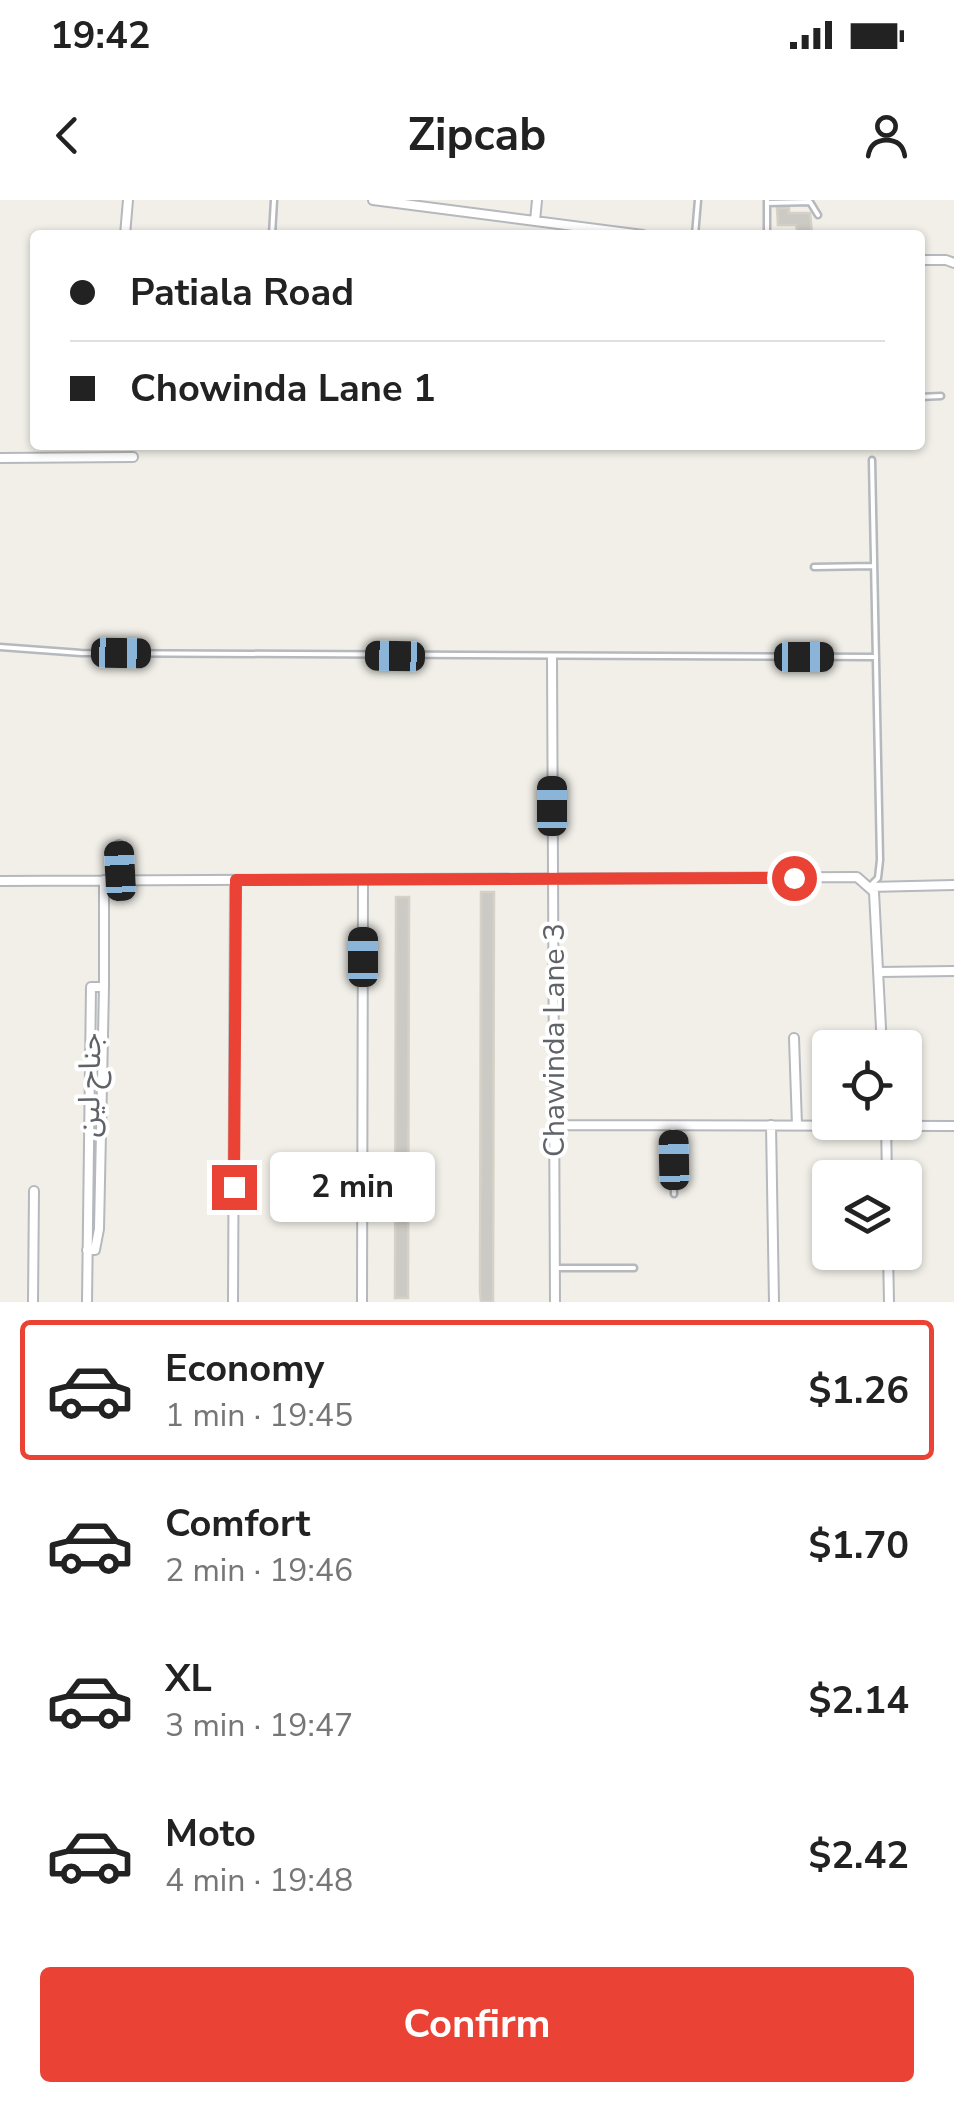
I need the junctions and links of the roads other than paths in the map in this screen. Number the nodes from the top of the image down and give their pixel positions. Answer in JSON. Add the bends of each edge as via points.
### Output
{"nodes":[{"id":1,"x":128,"y":200,"type":"edge"},
{"id":2,"x":274,"y":200,"type":"edge"},
{"id":3,"x":374,"y":200,"type":"edge"},
{"id":4,"x":537,"y":200,"type":"edge"},
{"id":5,"x":698,"y":200,"type":"edge"},
{"id":6,"x":767,"y":202,"type":"edge"},
{"id":7,"x":818,"y":216,"type":"dead end"},
{"id":8,"x":535,"y":221,"type":"junction"},
{"id":9,"x":125,"y":230,"type":"edge"},
{"id":10,"x":272,"y":230,"type":"edge"},
{"id":11,"x":604,"y":230,"type":"edge"},
{"id":12,"x":695,"y":230,"type":"edge"},
{"id":13,"x":767,"y":230,"type":"edge"},
{"id":14,"x":925,"y":260,"type":"edge"},
{"id":15,"x":954,"y":263,"type":"edge"},
{"id":16,"x":942,"y":396,"type":"dead end"},
{"id":17,"x":925,"y":397,"type":"edge"},
{"id":18,"x":63,"y":450,"type":"edge"},
{"id":19,"x":133,"y":457,"type":"dead end"},
{"id":20,"x":0,"y":458,"type":"edge"},
{"id":21,"x":63,"y":458,"type":"junction"},
{"id":22,"x":872,"y":460,"type":"dead end"},
{"id":23,"x":814,"y":566,"type":"dead end"},
{"id":24,"x":874,"y":566,"type":"junction"},
{"id":25,"x":0,"y":647,"type":"edge"},
{"id":26,"x":876,"y":657,"type":"junction"},
{"id":27,"x":552,"y":658,"type":"junction"},
{"id":28,"x":119,"y":845,"type":"dead end"},
{"id":29,"x":0,"y":880,"type":"edge"},
{"id":30,"x":104,"y":880,"type":"junction"},
{"id":31,"x":120,"y":880,"type":"junction"},
{"id":32,"x":236,"y":880,"type":"junction"},
{"id":33,"x":364,"y":880,"type":"junction"},
{"id":34,"x":552,"y":880,"type":"junction"},
{"id":35,"x":954,"y":885,"type":"edge"},
{"id":36,"x":869,"y":887,"type":"junction"},
{"id":37,"x":954,"y":971,"type":"edge"},
{"id":38,"x":879,"y":972,"type":"junction"},
{"id":39,"x":104,"y":987,"type":"junction"},
{"id":40,"x":881,"y":1030,"type":"edge"},
{"id":41,"x":794,"y":1038,"type":"dead end"},
{"id":42,"x":90,"y":1086,"type":"junction"},
{"id":43,"x":101,"y":1086,"type":"junction"},
{"id":44,"x":797,"y":1124,"type":"junction"},
{"id":45,"x":812,"y":1124,"type":"edge"},
{"id":46,"x":555,"y":1125,"type":"junction"},
{"id":47,"x":673,"y":1125,"type":"junction"},
{"id":48,"x":922,"y":1125,"type":"edge"},
{"id":49,"x":771,"y":1126,"type":"junction"},
{"id":50,"x":954,"y":1126,"type":"edge"},
{"id":51,"x":89,"y":1160,"type":"junction"},
{"id":52,"x":100,"y":1160,"type":"junction"},
{"id":53,"x":34,"y":1191,"type":"dead end"},
{"id":54,"x":674,"y":1194,"type":"dead end"},
{"id":55,"x":88,"y":1250,"type":"junction"},
{"id":56,"x":554,"y":1268,"type":"junction"},
{"id":57,"x":634,"y":1268,"type":"dead end"},
{"id":58,"x":888,"y":1270,"type":"edge"},
{"id":59,"x":33,"y":1302,"type":"edge"},
{"id":60,"x":86,"y":1302,"type":"edge"},
{"id":61,"x":234,"y":1302,"type":"edge"},
{"id":62,"x":362,"y":1302,"type":"edge"},
{"id":63,"x":554,"y":1302,"type":"edge"},
{"id":64,"x":774,"y":1302,"type":"edge"},
{"id":65,"x":889,"y":1302,"type":"edge"}],
"edges":[{"from":1,"to":9,"type":"street"},
{"from":2,"to":10,"type":"lane"},
{"from":3,"to":8,"type":"street"},
{"from":4,"to":8,"type":"street"},
{"from":5,"to":12,"type":"lane"},
{"from":6,"to":7,"type":"lane","via":[[810,202]]},
{"from":6,"to":13,"type":"lane"},
{"from":8,"to":11,"type":"street"},
{"from":14,"to":15,"type":"street"},
{"from":16,"to":17,"type":"lane"},
{"from":18,"to":21,"type":"street"},
{"from":19,"to":21,"type":"street"},
{"from":20,"to":21,"type":"street"},
{"from":22,"to":24,"type":"lane"},
{"from":23,"to":24,"type":"lane"},
{"from":24,"to":26,"type":"lane"},
{"from":25,"to":27,"type":"lane"},
{"from":26,"to":27,"type":"lane"},
{"from":26,"to":36,"type":"lane","via":[[880,860]]},
{"from":27,"to":34,"type":"street","name":"Chawinda Lane 3"},
{"from":28,"to":31,"type":"street"},
{"from":29,"to":30,"type":"street"},
{"from":30,"to":31,"type":"street"},
{"from":30,"to":39,"type":"street","name":"جناح لین"},
{"from":31,"to":32,"type":"street"},
{"from":32,"to":33,"type":"street"},
{"from":32,"to":61,"type":"street"},
{"from":33,"to":34,"type":"street"},
{"from":33,"to":62,"type":"street"},
{"from":34,"to":36,"type":"street","via":[[857,877]]},
{"from":34,"to":46,"type":"street","name":"Chawinda Lane 3"},
{"from":35,"to":36,"type":"street"},
{"from":36,"to":38,"type":"street"},
{"from":37,"to":38,"type":"street"},
{"from":38,"to":40,"type":"street"},
{"from":39,"to":42,"type":"street","name":"جناح لین","via":[[91,987]]},
{"from":39,"to":43,"type":"street"},
{"from":41,"to":44,"type":"street"},
{"from":42,"to":43,"type":"street"},
{"from":42,"to":51,"type":"street","name":"جناح لین"},
{"from":43,"to":52,"type":"street"},
{"from":44,"to":45,"type":"street"},
{"from":44,"to":49,"type":"street"},
{"from":46,"to":47,"type":"street"},
{"from":46,"to":56,"type":"street","name":"Chawinda Lane 3"},
{"from":47,"to":49,"type":"street"},
{"from":47,"to":54,"type":"lane"},
{"from":48,"to":50,"type":"street"},
{"from":49,"to":64,"type":"street"},
{"from":51,"to":52,"type":"street"},
{"from":51,"to":55,"type":"street","name":"جناح لین"},
{"from":52,"to":55,"type":"street","via":[[97,1246]]},
{"from":53,"to":59,"type":"street"},
{"from":55,"to":60,"type":"street","name":"جناح لین"},
{"from":56,"to":57,"type":"lane"},
{"from":56,"to":63,"type":"street","name":"Chawinda Lane 3"},
{"from":58,"to":65,"type":"street"}]}
